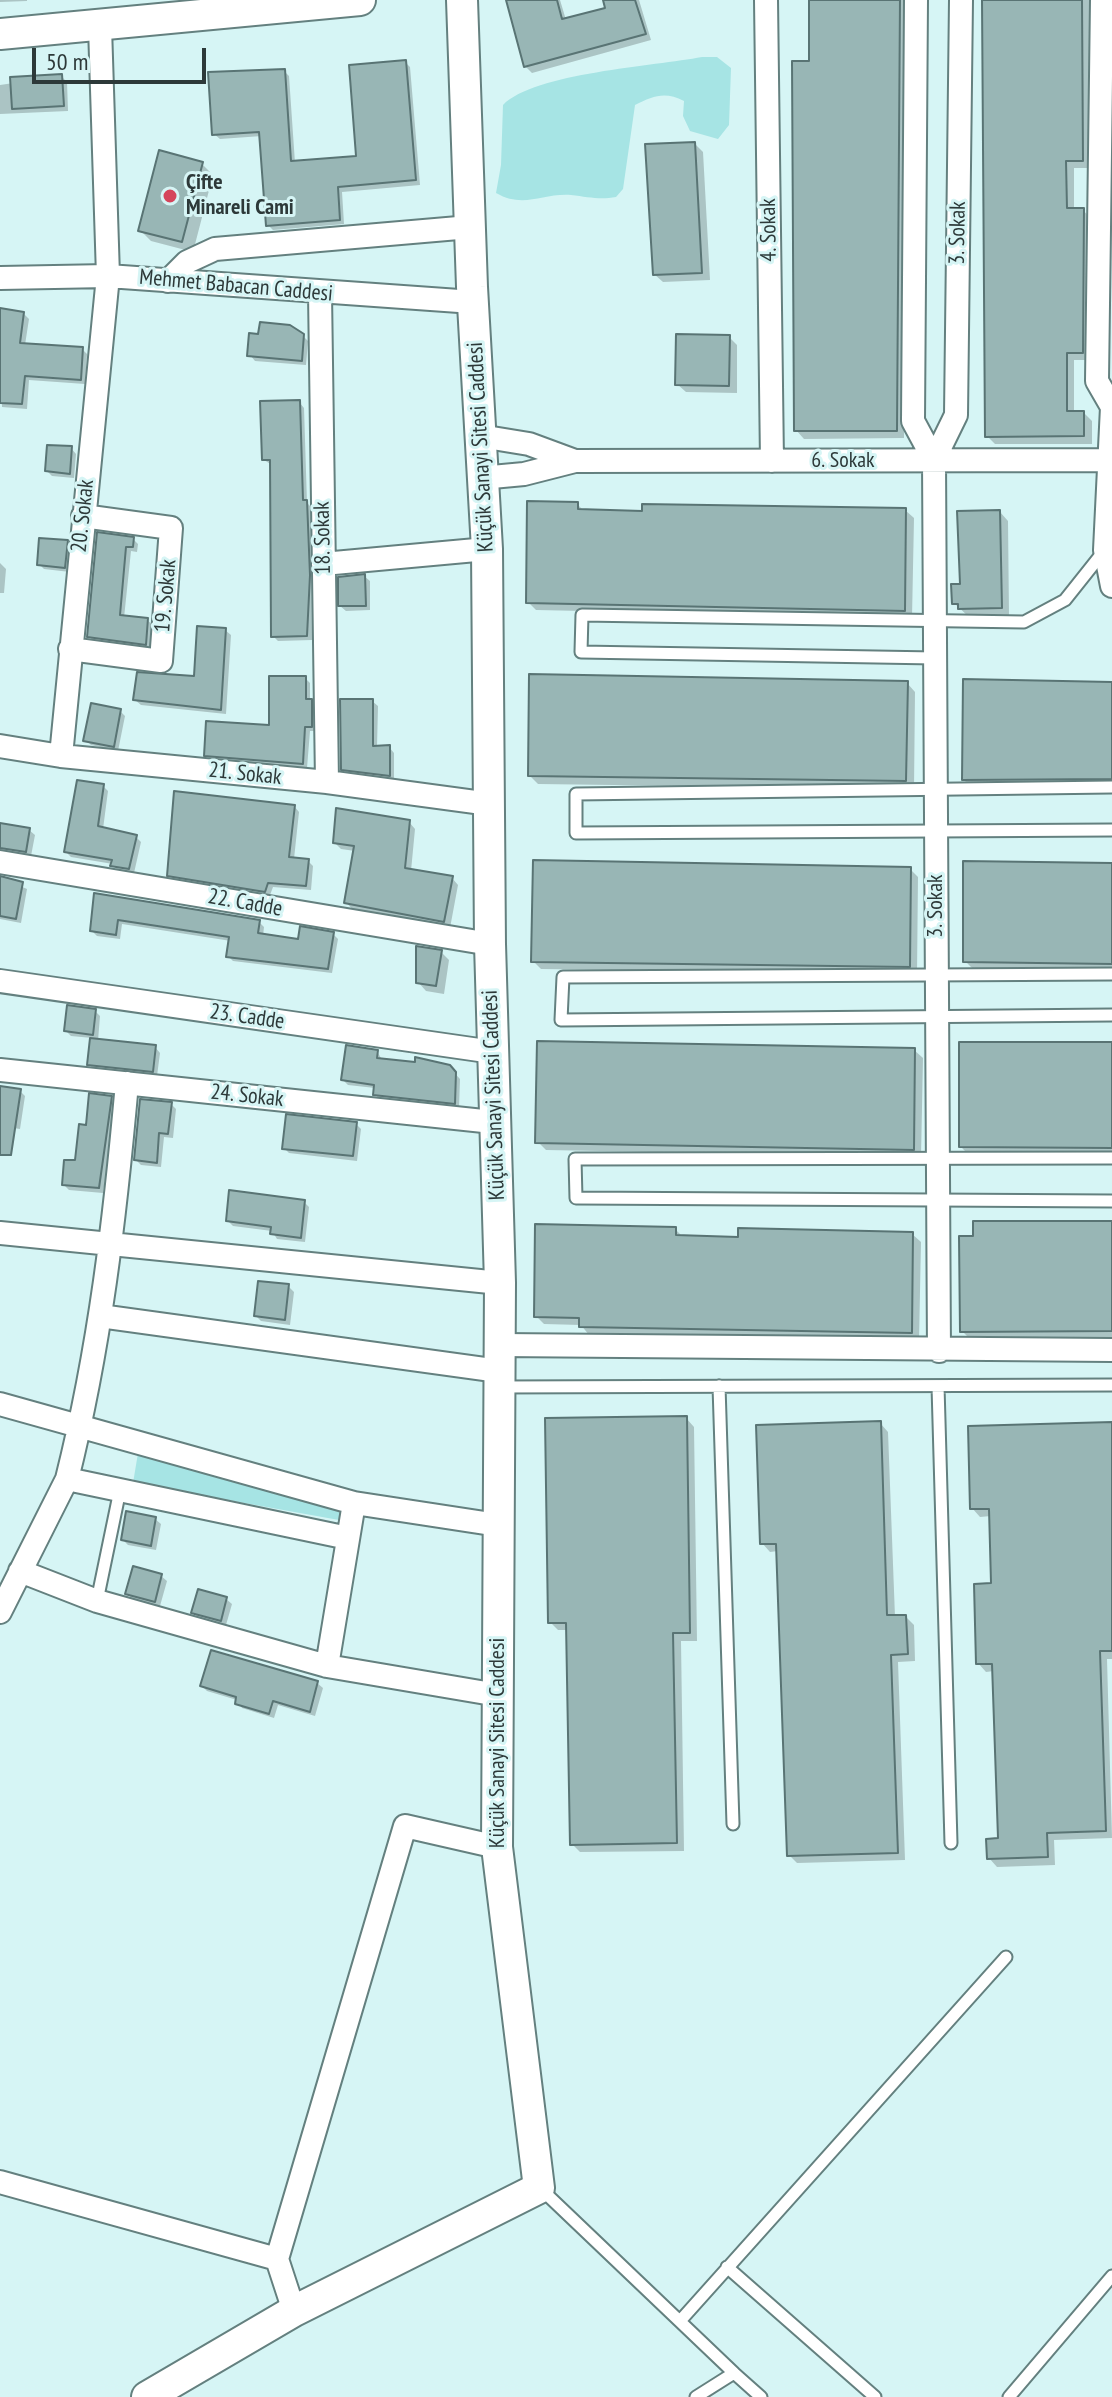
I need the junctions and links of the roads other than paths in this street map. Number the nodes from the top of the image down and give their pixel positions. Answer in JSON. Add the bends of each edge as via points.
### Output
{"nodes":[{"id":1,"x":360,"y":0,"type":"edge"},
{"id":2,"x":462,"y":0,"type":"edge"},
{"id":3,"x":766,"y":0,"type":"edge"},
{"id":4,"x":916,"y":0,"type":"edge"},
{"id":5,"x":961,"y":0,"type":"edge"},
{"id":6,"x":1102,"y":0,"type":"edge"},
{"id":7,"x":100,"y":27,"type":"junction"},
{"id":8,"x":0,"y":34,"type":"edge"},
{"id":9,"x":470,"y":227,"type":"junction"},
{"id":10,"x":108,"y":276,"type":"junction"},
{"id":11,"x":0,"y":278,"type":"edge"},
{"id":12,"x":168,"y":281,"type":"junction"},
{"id":13,"x":320,"y":293,"type":"junction"},
{"id":14,"x":473,"y":302,"type":"junction"},
{"id":15,"x":1112,"y":406,"type":"edge"},
{"id":16,"x":480,"y":436,"type":"junction"},
{"id":17,"x":934,"y":460,"type":"junction"},
{"id":18,"x":1110,"y":460,"type":"edge"},
{"id":19,"x":575,"y":461,"type":"junction"},
{"id":20,"x":772,"y":461,"type":"junction"},
{"id":21,"x":481,"y":478,"type":"junction"},
{"id":22,"x":83,"y":516,"type":"junction"},
{"id":23,"x":487,"y":549,"type":"junction"},
{"id":24,"x":1105,"y":550,"type":"junction"},
{"id":25,"x":323,"y":564,"type":"junction"},
{"id":26,"x":1112,"y":586,"type":"edge"},
{"id":27,"x":935,"y":620,"type":"junction"},
{"id":28,"x":70,"y":649,"type":"junction"},
{"id":29,"x":935,"y":658,"type":"junction"},
{"id":30,"x":0,"y":746,"type":"edge"},
{"id":31,"x":61,"y":756,"type":"junction"},
{"id":32,"x":327,"y":782,"type":"junction"},
{"id":33,"x":1112,"y":787,"type":"edge"},
{"id":34,"x":936,"y":790,"type":"junction"},
{"id":35,"x":490,"y":804,"type":"junction"},
{"id":36,"x":1112,"y":830,"type":"edge"},
{"id":37,"x":936,"y":831,"type":"junction"},
{"id":38,"x":0,"y":862,"type":"edge"},
{"id":39,"x":490,"y":944,"type":"junction"},
{"id":40,"x":1112,"y":974,"type":"edge"},
{"id":41,"x":937,"y":975,"type":"junction"},
{"id":42,"x":0,"y":981,"type":"edge"},
{"id":43,"x":1112,"y":1015,"type":"edge"},
{"id":44,"x":937,"y":1016,"type":"junction"},
{"id":45,"x":493,"y":1052,"type":"junction"},
{"id":46,"x":0,"y":1070,"type":"edge"},
{"id":47,"x":127,"y":1083,"type":"junction"},
{"id":48,"x":493,"y":1122,"type":"junction"},
{"id":49,"x":937,"y":1158,"type":"junction"},
{"id":50,"x":1112,"y":1158,"type":"edge"},
{"id":51,"x":938,"y":1200,"type":"junction"},
{"id":52,"x":1112,"y":1201,"type":"edge"},
{"id":53,"x":0,"y":1233,"type":"edge"},
{"id":54,"x":113,"y":1245,"type":"junction"},
{"id":55,"x":500,"y":1283,"type":"junction"},
{"id":56,"x":100,"y":1316,"type":"junction"},
{"id":57,"x":1112,"y":1350,"type":"edge"},
{"id":58,"x":939,"y":1351,"type":"junction"},
{"id":59,"x":499,"y":1368,"type":"junction"},
{"id":60,"x":1112,"y":1385,"type":"edge"},
{"id":61,"x":719,"y":1386,"type":"junction"},
{"id":62,"x":938,"y":1386,"type":"junction"},
{"id":63,"x":0,"y":1404,"type":"edge"},
{"id":64,"x":80,"y":1425,"type":"junction"},
{"id":65,"x":67,"y":1479,"type":"junction"},
{"id":66,"x":120,"y":1490,"type":"junction"},
{"id":67,"x":354,"y":1503,"type":"junction"},
{"id":68,"x":498,"y":1525,"type":"junction"},
{"id":69,"x":348,"y":1538,"type":"junction"},
{"id":70,"x":11,"y":1577,"type":"edge"},
{"id":71,"x":97,"y":1601,"type":"junction"},
{"id":72,"x":0,"y":1612,"type":"edge"},
{"id":73,"x":327,"y":1666,"type":"junction"},
{"id":74,"x":498,"y":1695,"type":"junction"},
{"id":75,"x":733,"y":1824,"type":"dead end"},
{"id":76,"x":951,"y":1843,"type":"dead end"},
{"id":77,"x":497,"y":1847,"type":"junction"},
{"id":78,"x":1006,"y":1957,"type":"dead end"},
{"id":79,"x":0,"y":2182,"type":"edge"},
{"id":80,"x":539,"y":2188,"type":"junction"},
{"id":81,"x":277,"y":2259,"type":"junction"},
{"id":82,"x":727,"y":2267,"type":"junction"},
{"id":83,"x":1112,"y":2276,"type":"edge"},
{"id":84,"x":294,"y":2311,"type":"junction"},
{"id":85,"x":680,"y":2321,"type":"junction"},
{"id":86,"x":734,"y":2373,"type":"junction"},
{"id":87,"x":147,"y":2397,"type":"edge"},
{"id":88,"x":696,"y":2397,"type":"edge"},
{"id":89,"x":761,"y":2397,"type":"edge"},
{"id":90,"x":875,"y":2397,"type":"edge"},
{"id":91,"x":1009,"y":2397,"type":"edge"}],
"edges":[{"from":1,"to":7,"type":"street"},
{"from":2,"to":9,"type":"street","name":"Küçük Sanayi Sitesi Caddesi"},
{"from":3,"to":20,"type":"street","name":"4. Sokak"},
{"from":4,"to":17,"type":"street","name":"3. Sokak","via":[[913,421]]},
{"from":5,"to":17,"type":"street","name":"3. Sokak","via":[[956,415]]},
{"from":6,"to":15,"type":"street","via":[[1097,381]]},
{"from":7,"to":8,"type":"street"},
{"from":7,"to":10,"type":"street","name":"20. Sokak"},
{"from":9,"to":12,"type":"street","via":[[215,249],[187,262]]},
{"from":9,"to":14,"type":"street","name":"Küçük Sanayi Sitesi Caddesi"},
{"from":10,"to":11,"type":"street","name":"Mehmet Babacan Caddesi"},
{"from":10,"to":12,"type":"street","name":"Mehmet Babacan Caddesi"},
{"from":10,"to":22,"type":"street","name":"20. Sokak"},
{"from":12,"to":13,"type":"street","name":"Mehmet Babacan Caddesi"},
{"from":13,"to":14,"type":"street","name":"Mehmet Babacan Caddesi"},
{"from":13,"to":25,"type":"street","name":"18. Sokak"},
{"from":14,"to":16,"type":"street","name":"Küçük Sanayi Sitesi Caddesi"},
{"from":15,"to":18,"type":"street"},
{"from":16,"to":19,"type":"street","via":[[529,444]]},
{"from":16,"to":21,"type":"street","name":"Küçük Sanayi Sitesi Caddesi"},
{"from":17,"to":18,"type":"street","name":"6. Sokak"},
{"from":17,"to":20,"type":"street","name":"6. Sokak"},
{"from":17,"to":27,"type":"street","name":"3. Sokak"},
{"from":18,"to":24,"type":"street"},
{"from":19,"to":20,"type":"street","name":"6. Sokak"},
{"from":19,"to":21,"type":"street"},
{"from":21,"to":23,"type":"street","name":"Küçük Sanayi Sitesi Caddesi"},
{"from":22,"to":28,"type":"street","name":"20. Sokak"},
{"from":22,"to":28,"type":"street","name":"19. Sokak","via":[[171,528],[161,661]]},
{"from":23,"to":25,"type":"street"},
{"from":23,"to":35,"type":"street","name":"Küçük Sanayi Sitesi Caddesi"},
{"from":24,"to":26,"type":"street"},
{"from":24,"to":27,"type":"lane","via":[[1065,600],[1036,618]]},
{"from":25,"to":32,"type":"street","name":"18. Sokak"},
{"from":27,"to":29,"type":"street","name":"3. Sokak"},
{"from":27,"to":29,"type":"lane","via":[[582,615],[581,652]]},
{"from":28,"to":31,"type":"street","name":"20. Sokak"},
{"from":29,"to":34,"type":"street","name":"3. Sokak"},
{"from":30,"to":31,"type":"street","name":"21. Sokak"},
{"from":31,"to":32,"type":"street","name":"21. Sokak"},
{"from":32,"to":35,"type":"street","name":"21. Sokak"},
{"from":33,"to":34,"type":"lane"},
{"from":34,"to":37,"type":"street","name":"3. Sokak"},
{"from":34,"to":37,"type":"lane","via":[[576,794],[576,833]]},
{"from":35,"to":39,"type":"street","name":"Küçük Sanayi Sitesi Caddesi"},
{"from":36,"to":37,"type":"lane"},
{"from":37,"to":41,"type":"street","name":"3. Sokak"},
{"from":38,"to":39,"type":"street","name":"22. Cadde"},
{"from":39,"to":45,"type":"street","name":"Küçük Sanayi Sitesi Caddesi"},
{"from":40,"to":41,"type":"lane"},
{"from":41,"to":44,"type":"street","name":"3. Sokak"},
{"from":41,"to":44,"type":"lane","via":[[563,977],[561,1020]]},
{"from":42,"to":45,"type":"street","name":"23. Cadde"},
{"from":43,"to":44,"type":"lane"},
{"from":44,"to":49,"type":"street","name":"3. Sokak"},
{"from":45,"to":48,"type":"street","name":"Küçük Sanayi Sitesi Caddesi"},
{"from":46,"to":47,"type":"street","name":"24. Sokak"},
{"from":47,"to":48,"type":"street","name":"24. Sokak"},
{"from":47,"to":54,"type":"street"},
{"from":48,"to":55,"type":"street","name":"Küçük Sanayi Sitesi Caddesi"},
{"from":49,"to":50,"type":"lane"},
{"from":49,"to":51,"type":"street","name":"3. Sokak"},
{"from":49,"to":51,"type":"lane","via":[[575,1159],[576,1198]]},
{"from":51,"to":52,"type":"lane"},
{"from":51,"to":58,"type":"street","name":"3. Sokak"},
{"from":53,"to":54,"type":"street"},
{"from":54,"to":55,"type":"street"},
{"from":54,"to":56,"type":"street"},
{"from":55,"to":59,"type":"street","name":"Küçük Sanayi Sitesi Caddesi"},
{"from":56,"to":59,"type":"street"},
{"from":56,"to":64,"type":"street"},
{"from":57,"to":58,"type":"street"},
{"from":58,"to":59,"type":"street"},
{"from":59,"to":61,"type":"lane"},
{"from":59,"to":68,"type":"street","name":"Küçük Sanayi Sitesi Caddesi"},
{"from":60,"to":62,"type":"lane"},
{"from":61,"to":62,"type":"lane"},
{"from":61,"to":75,"type":"lane"},
{"from":62,"to":76,"type":"lane"},
{"from":63,"to":64,"type":"street"},
{"from":64,"to":65,"type":"street"},
{"from":64,"to":67,"type":"street"},
{"from":65,"to":66,"type":"street"},
{"from":65,"to":70,"type":"street"},
{"from":66,"to":69,"type":"street"},
{"from":66,"to":71,"type":"lane"},
{"from":67,"to":68,"type":"street"},
{"from":67,"to":69,"type":"street"},
{"from":68,"to":74,"type":"street","name":"Küçük Sanayi Sitesi Caddesi"},
{"from":69,"to":73,"type":"street"},
{"from":70,"to":71,"type":"street"},
{"from":70,"to":72,"type":"street"},
{"from":71,"to":73,"type":"street"},
{"from":73,"to":74,"type":"street"},
{"from":74,"to":77,"type":"street","name":"Küçük Sanayi Sitesi Caddesi"},
{"from":77,"to":80,"type":"street","name":"Küçük Sanayi Sitesi Caddesi"},
{"from":77,"to":81,"type":"street","via":[[405,1826]]},
{"from":78,"to":82,"type":"lane"},
{"from":79,"to":81,"type":"street"},
{"from":80,"to":84,"type":"street"},
{"from":80,"to":85,"type":"lane"},
{"from":81,"to":84,"type":"street"},
{"from":82,"to":85,"type":"lane"},
{"from":82,"to":90,"type":"lane"},
{"from":83,"to":91,"type":"lane"},
{"from":84,"to":87,"type":"street"},
{"from":85,"to":86,"type":"lane"},
{"from":86,"to":88,"type":"lane"},
{"from":86,"to":89,"type":"lane"}]}
